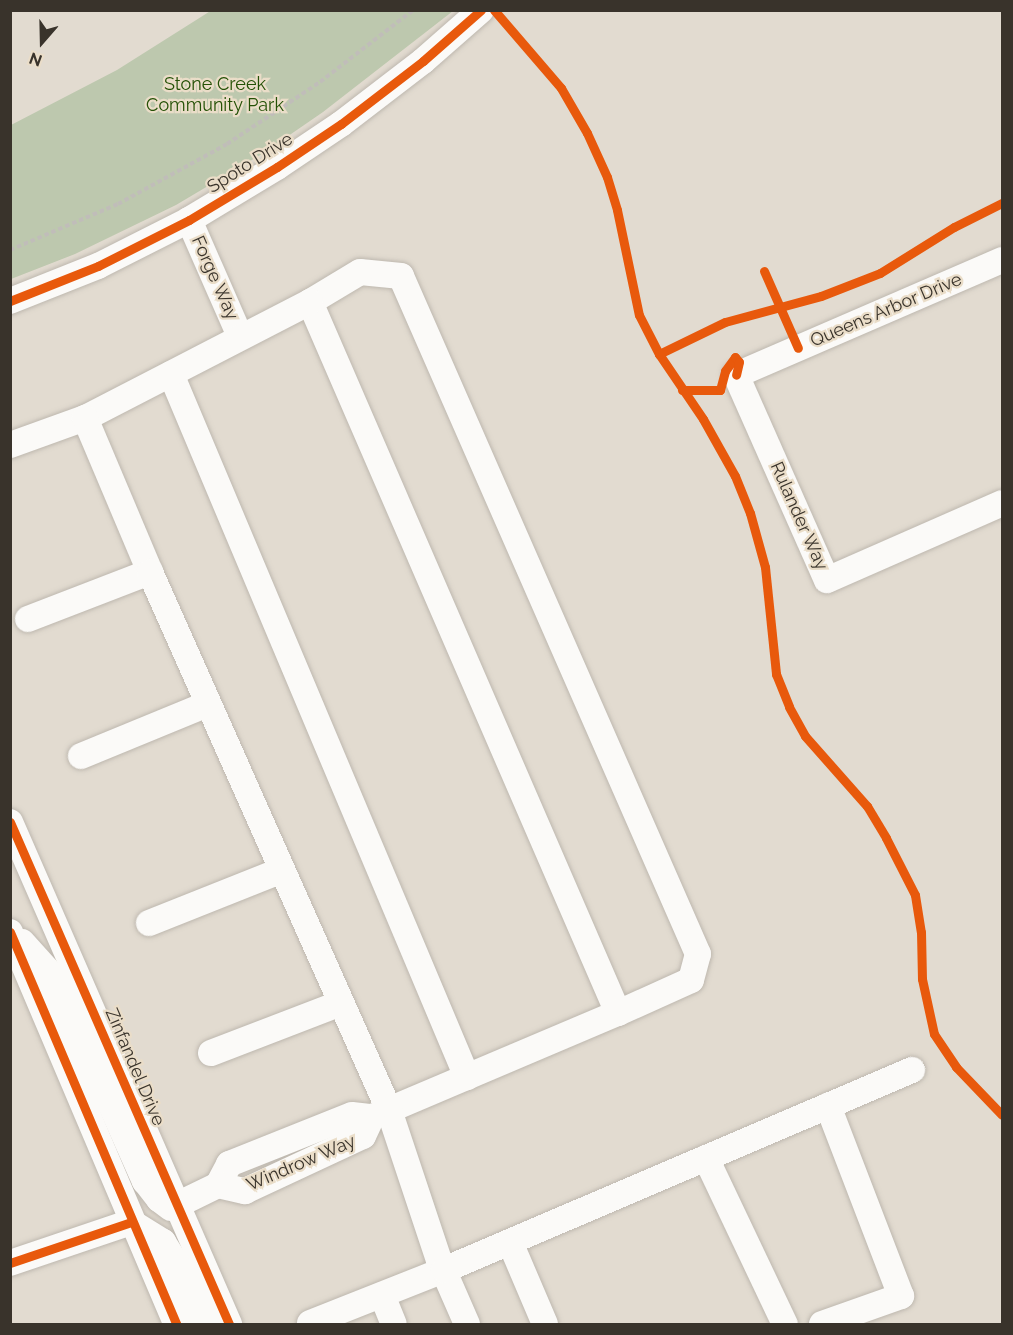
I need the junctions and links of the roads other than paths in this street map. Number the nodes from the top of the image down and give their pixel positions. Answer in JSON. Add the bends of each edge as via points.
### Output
{"nodes":[{"id":1,"x":481,"y":10,"type":"edge"},
{"id":2,"x":189,"y":220,"type":"junction"},
{"id":3,"x":1002,"y":260,"type":"edge"},
{"id":4,"x":10,"y":301,"type":"edge"},
{"id":5,"x":310,"y":302,"type":"junction"},
{"id":6,"x":240,"y":336,"type":"junction"},
{"id":7,"x":171,"y":374,"type":"junction"},
{"id":8,"x":736,"y":375,"type":"joint"},
{"id":9,"x":85,"y":418,"type":"junction"},
{"id":10,"x":10,"y":445,"type":"edge"},
{"id":11,"x":1002,"y":503,"type":"edge"},
{"id":12,"x":150,"y":572,"type":"junction"},
{"id":13,"x":28,"y":620,"type":"dead end"},
{"id":14,"x":208,"y":704,"type":"junction"},
{"id":15,"x":81,"y":756,"type":"dead end"},
{"id":16,"x":10,"y":822,"type":"edge"},
{"id":17,"x":282,"y":870,"type":"junction"},
{"id":18,"x":149,"y":923,"type":"dead end"},
{"id":19,"x":10,"y":930,"type":"edge"},
{"id":20,"x":341,"y":1003,"type":"junction"},
{"id":21,"x":618,"y":1013,"type":"junction"},
{"id":22,"x":211,"y":1053,"type":"dead end"},
{"id":23,"x":912,"y":1070,"type":"dead end"},
{"id":24,"x":467,"y":1077,"type":"junction"},
{"id":25,"x":828,"y":1106,"type":"junction"},
{"id":26,"x":381,"y":1114,"type":"junction"},
{"id":27,"x":706,"y":1158,"type":"junction"},
{"id":28,"x":178,"y":1209,"type":"junction"},
{"id":29,"x":131,"y":1222,"type":"junction"},
{"id":30,"x":510,"y":1242,"type":"junction"},
{"id":31,"x":10,"y":1263,"type":"edge"},
{"id":32,"x":444,"y":1270,"type":"junction"},
{"id":33,"x":382,"y":1295,"type":"junction"},
{"id":34,"x":310,"y":1323,"type":"edge"},
{"id":35,"x":176,"y":1324,"type":"edge"},
{"id":36,"x":203,"y":1324,"type":"edge"},
{"id":37,"x":229,"y":1324,"type":"edge"},
{"id":38,"x":394,"y":1324,"type":"edge"},
{"id":39,"x":467,"y":1324,"type":"edge"},
{"id":40,"x":545,"y":1324,"type":"edge"},
{"id":41,"x":785,"y":1324,"type":"edge"},
{"id":42,"x":822,"y":1324,"type":"edge"}],
"edges":[{"from":1,"to":2,"type":"street","name":"Spoto Drive","via":[[423,62],[341,124]]},
{"from":2,"to":4,"type":"street","name":"Spoto Drive","via":[[98,266]]},
{"from":2,"to":6,"type":"street","name":"Forge Way"},
{"from":3,"to":8,"type":"street","name":"Queens Arbor Drive"},
{"from":5,"to":6,"type":"street"},
{"from":5,"to":21,"type":"street"},
{"from":5,"to":21,"type":"street","via":[[360,272],[401,276],[698,954],[691,980]]},
{"from":6,"to":7,"type":"street"},
{"from":7,"to":9,"type":"street"},
{"from":7,"to":24,"type":"street"},
{"from":8,"to":11,"type":"street","name":"Rulander Way","via":[[827,580]]},
{"from":9,"to":10,"type":"street"},
{"from":9,"to":12,"type":"street"},
{"from":12,"to":13,"type":"street"},
{"from":12,"to":14,"type":"street"},
{"from":14,"to":15,"type":"street"},
{"from":14,"to":17,"type":"street"},
{"from":16,"to":28,"type":"street","name":"Zinfandel Drive"},
{"from":17,"to":18,"type":"street"},
{"from":17,"to":20,"type":"street"},
{"from":19,"to":28,"type":"street","via":[[46,969],[62,995],[145,1180],[159,1199]]},
{"from":19,"to":29,"type":"street"},
{"from":20,"to":22,"type":"street"},
{"from":20,"to":26,"type":"street"},
{"from":21,"to":24,"type":"street"},
{"from":23,"to":25,"type":"street"},
{"from":24,"to":26,"type":"street"},
{"from":25,"to":27,"type":"street"},
{"from":25,"to":42,"type":"street","via":[[901,1296]]},
{"from":26,"to":28,"type":"street","name":"Windrow Way","via":[[363,1136],[245,1191],[218,1185]]},
{"from":26,"to":32,"type":"street"},
{"from":27,"to":30,"type":"street"},
{"from":27,"to":41,"type":"street"},
{"from":28,"to":37,"type":"street","name":"Zinfandel Drive"},
{"from":29,"to":31,"type":"street"},
{"from":29,"to":35,"type":"street"},
{"from":29,"to":36,"type":"street","via":[[164,1242]]},
{"from":30,"to":32,"type":"street"},
{"from":30,"to":40,"type":"street"},
{"from":32,"to":33,"type":"street"},
{"from":32,"to":39,"type":"street"},
{"from":33,"to":34,"type":"street"},
{"from":33,"to":38,"type":"street"}]}
